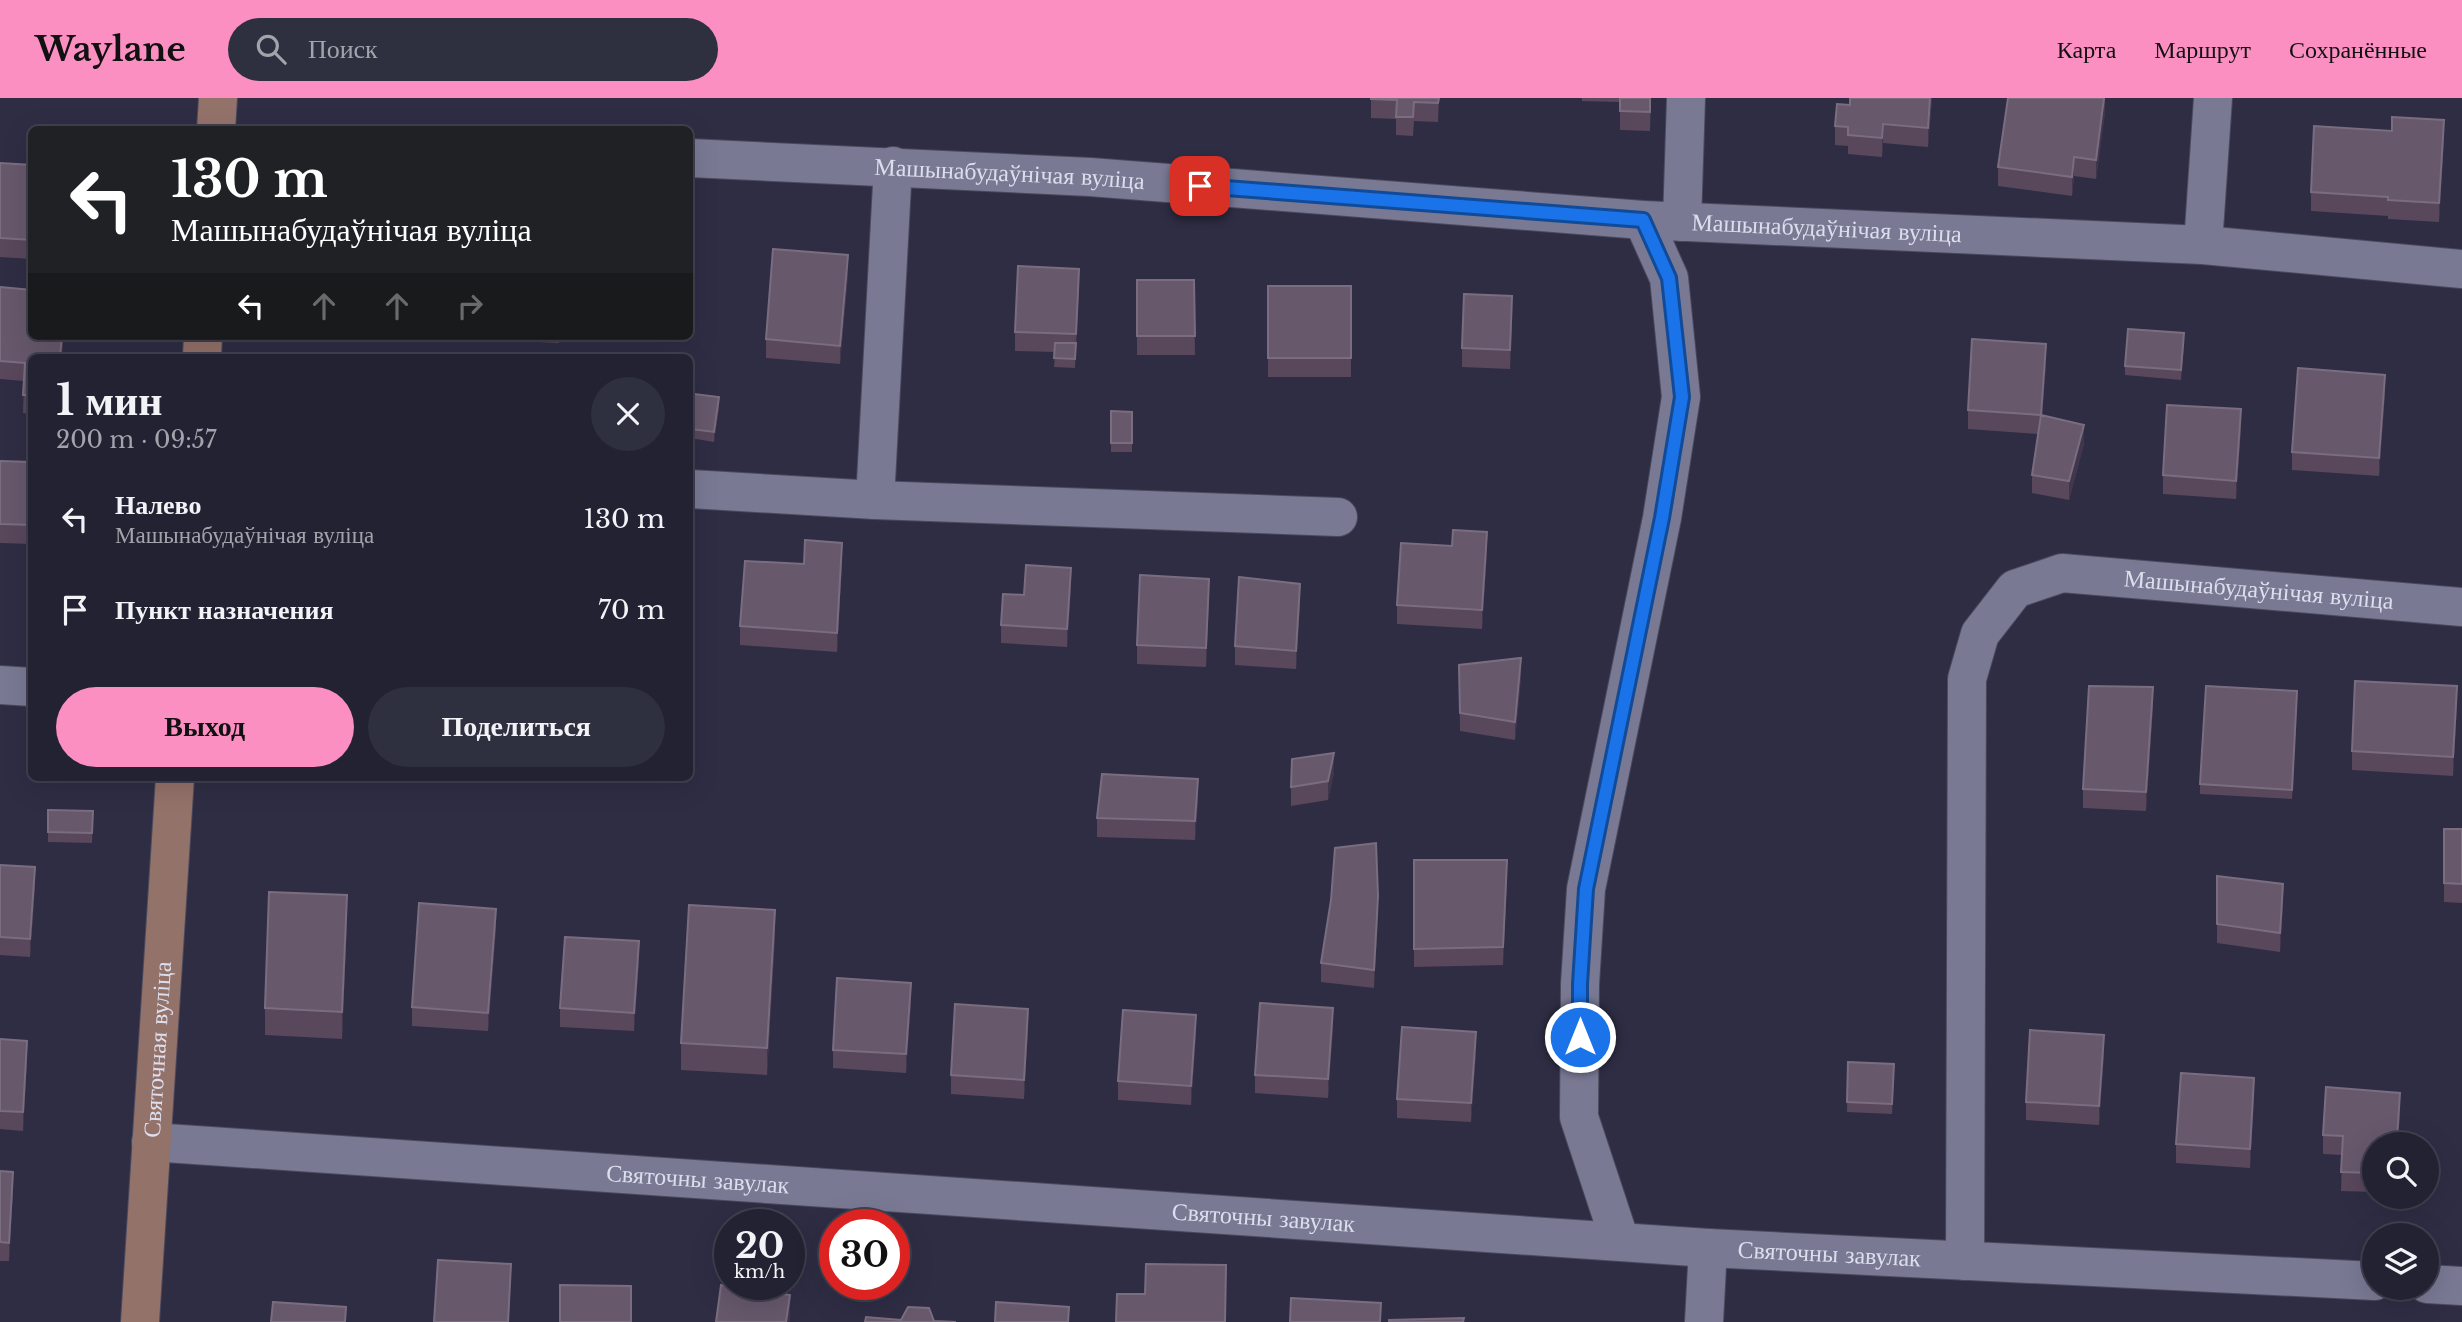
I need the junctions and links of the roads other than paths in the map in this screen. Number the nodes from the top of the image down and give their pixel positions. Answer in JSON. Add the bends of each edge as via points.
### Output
{"nodes":[{"id":1,"x":218,"y":98,"type":"edge"},
{"id":2,"x":1686,"y":98,"type":"edge"},
{"id":3,"x":2213,"y":98,"type":"edge"},
{"id":4,"x":216,"y":126,"type":"edge"},
{"id":5,"x":693,"y":158,"type":"edge"},
{"id":6,"x":893,"y":166,"type":"junction"},
{"id":7,"x":1643,"y":220,"type":"junction"},
{"id":8,"x":1682,"y":222,"type":"junction"},
{"id":9,"x":2203,"y":245,"type":"junction"},
{"id":10,"x":2462,"y":268,"type":"edge"},
{"id":11,"x":693,"y":489,"type":"edge"},
{"id":12,"x":874,"y":500,"type":"junction"},
{"id":13,"x":1338,"y":517,"type":"dead end"},
{"id":14,"x":2462,"y":607,"type":"edge"},
{"id":15,"x":0,"y":685,"type":"edge"},
{"id":16,"x":28,"y":687,"type":"edge"},
{"id":17,"x":175,"y":781,"type":"edge"},
{"id":18,"x":151,"y":1142,"type":"junction"},
{"id":19,"x":1620,"y":1241,"type":"junction"},
{"id":20,"x":1708,"y":1248,"type":"junction"},
{"id":21,"x":1965,"y":1261,"type":"junction"},
{"id":22,"x":2362,"y":1281,"type":"edge"},
{"id":23,"x":2439,"y":1285,"type":"edge"},
{"id":24,"x":2462,"y":1286,"type":"edge"},
{"id":25,"x":140,"y":1322,"type":"edge"},
{"id":26,"x":1704,"y":1322,"type":"edge"}],
"edges":[{"from":1,"to":4,"type":"street"},
{"from":2,"to":8,"type":"street"},
{"from":3,"to":9,"type":"street"},
{"from":5,"to":6,"type":"street","name":"Машынабудаўнічая вуліца"},
{"from":6,"to":7,"type":"street","name":"Машынабудаўнічая вуліца"},
{"from":6,"to":12,"type":"street"},
{"from":7,"to":8,"type":"street","name":"Машынабудаўнічая вуліца"},
{"from":7,"to":19,"type":"street","via":[[1669,278],[1682,397],[1662,518],[1586,889],[1580,984],[1579,1117]]},
{"from":8,"to":9,"type":"street","name":"Машынабудаўнічая вуліца"},
{"from":9,"to":10,"type":"street","name":"Машынабудаўнічая вуліца"},
{"from":11,"to":12,"type":"street"},
{"from":12,"to":13,"type":"street"},
{"from":14,"to":21,"type":"street","name":"Машынабудаўнічая вуліца","via":[[2063,573],[2015,589],[1980,635],[1967,679]]},
{"from":15,"to":16,"type":"street"},
{"from":17,"to":18,"type":"street","name":"Святочная вуліца"},
{"from":18,"to":19,"type":"street","name":"Святочны завулак"},
{"from":18,"to":25,"type":"street","name":"Святочная вуліца"},
{"from":19,"to":20,"type":"street","name":"Святочны завулак"},
{"from":20,"to":21,"type":"street","name":"Святочны завулак"},
{"from":20,"to":26,"type":"street"},
{"from":21,"to":22,"type":"street","name":"Святочны завулак"},
{"from":23,"to":24,"type":"street"}]}
